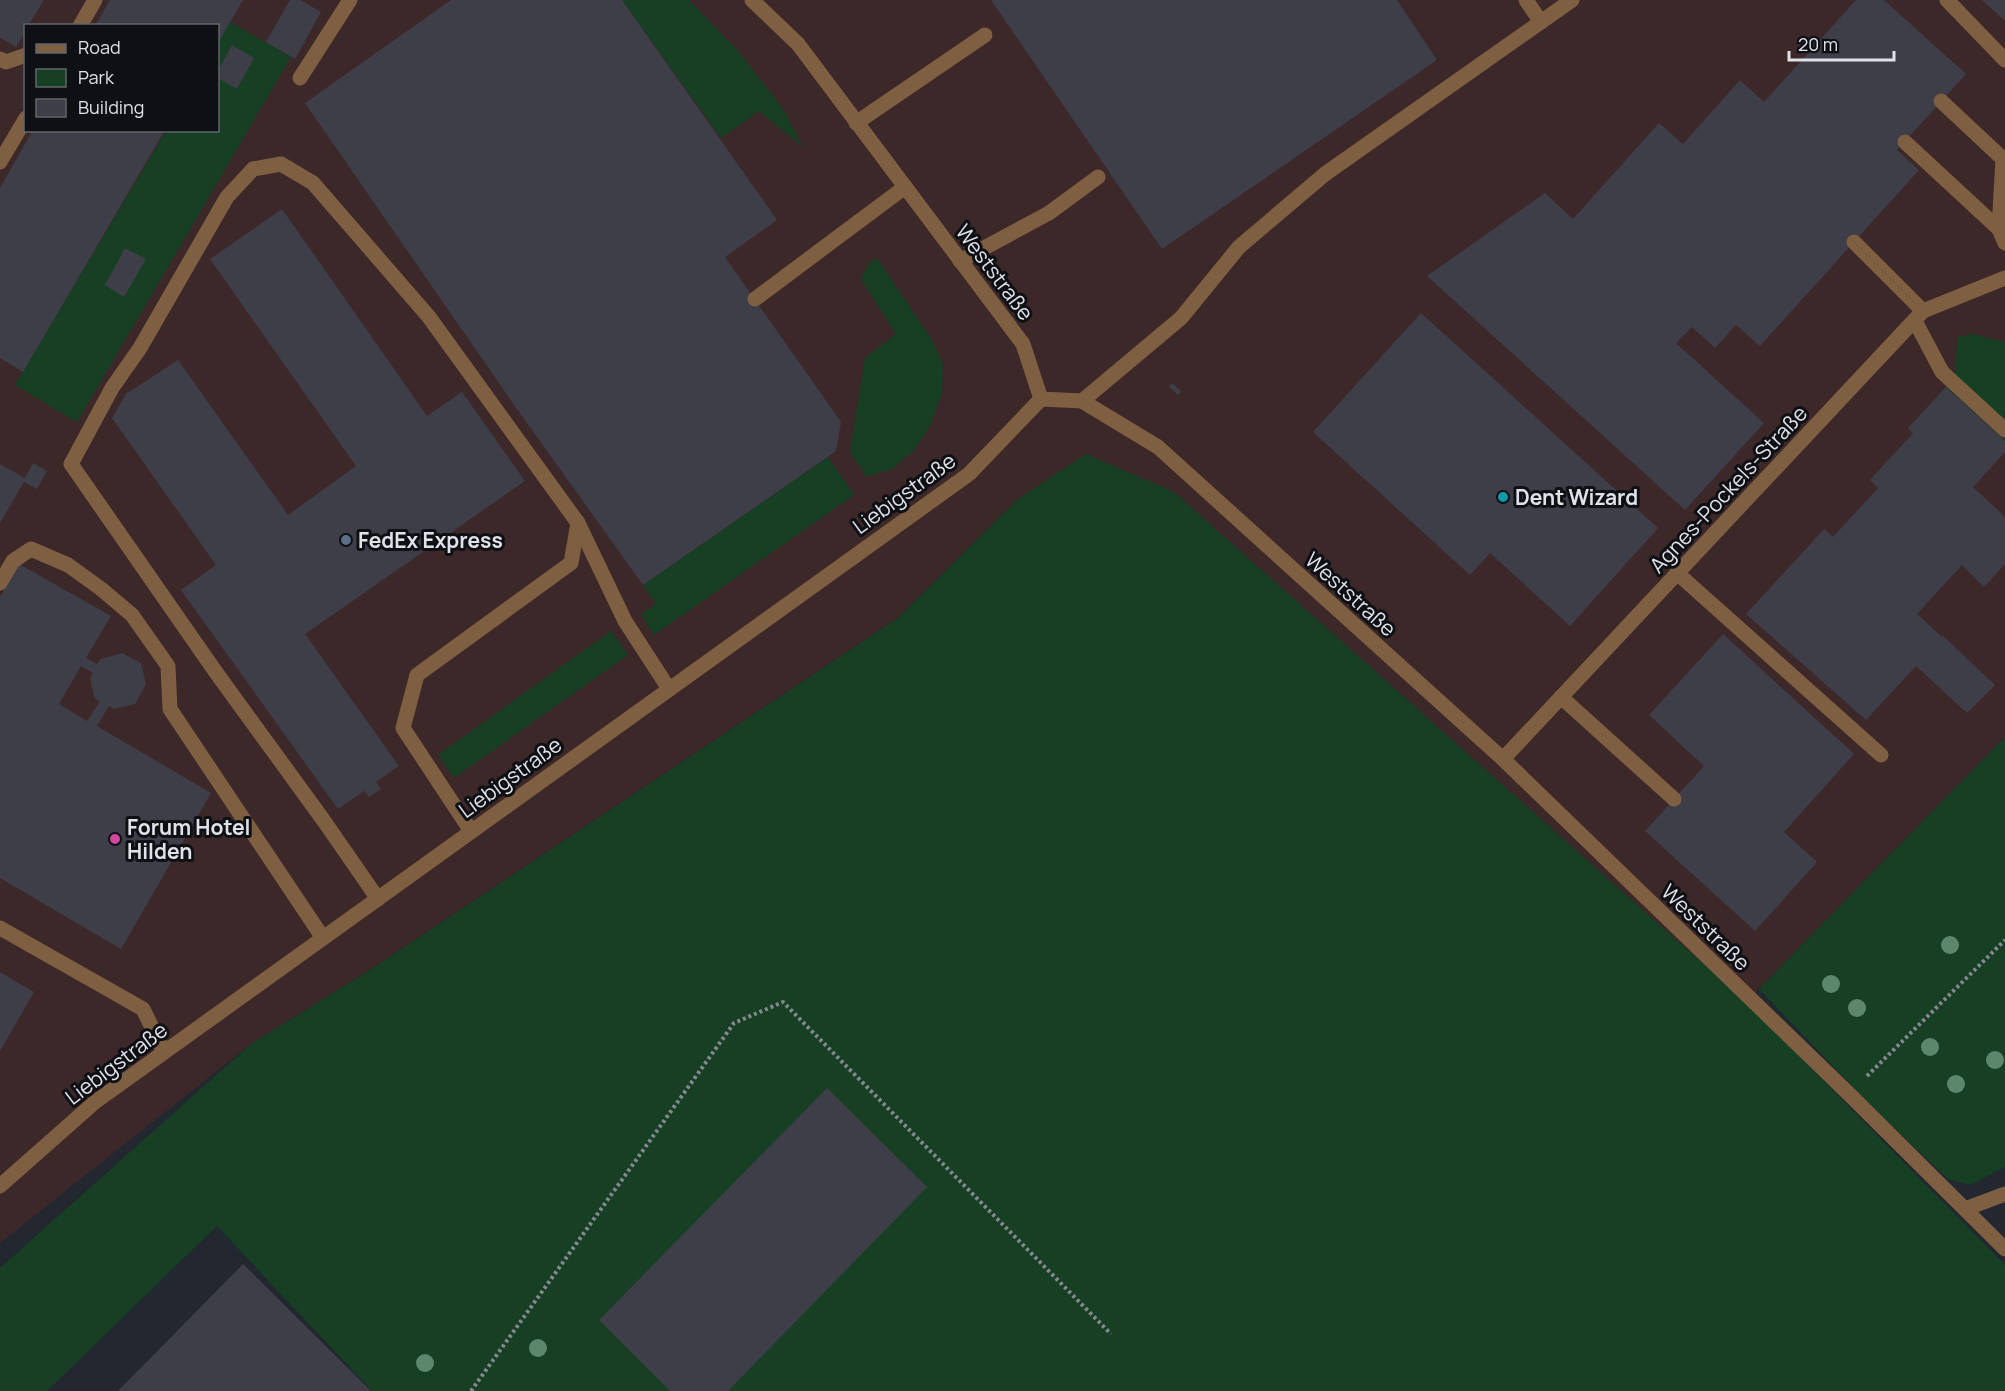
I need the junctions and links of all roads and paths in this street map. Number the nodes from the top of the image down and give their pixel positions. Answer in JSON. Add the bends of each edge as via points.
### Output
{"nodes":[{"id":1,"x":95,"y":0,"type":"edge"},
{"id":2,"x":350,"y":0,"type":"edge"},
{"id":3,"x":1526,"y":0,"type":"edge"},
{"id":4,"x":1572,"y":0,"type":"edge"},
{"id":5,"x":1947,"y":0,"type":"edge"},
{"id":6,"x":754,"y":1,"type":"edge"},
{"id":7,"x":1541,"y":22,"type":"junction"},
{"id":8,"x":81,"y":24,"type":"edge"},
{"id":9,"x":985,"y":35,"type":"dead end"},
{"id":10,"x":24,"y":56,"type":"edge"},
{"id":11,"x":0,"y":59,"type":"edge"},
{"id":12,"x":2005,"y":60,"type":"edge"},
{"id":13,"x":300,"y":78,"type":"dead end"},
{"id":14,"x":1941,"y":102,"type":"dead end"},
{"id":15,"x":24,"y":121,"type":"edge"},
{"id":16,"x":856,"y":123,"type":"junction"},
{"id":17,"x":1905,"y":142,"type":"dead end"},
{"id":18,"x":2004,"y":158,"type":"edge"},
{"id":19,"x":0,"y":162,"type":"edge"},
{"id":20,"x":1098,"y":177,"type":"dead end"},
{"id":21,"x":905,"y":187,"type":"junction"},
{"id":22,"x":2002,"y":236,"type":"edge"},
{"id":23,"x":1854,"y":243,"type":"dead end"},
{"id":24,"x":960,"y":261,"type":"junction"},
{"id":25,"x":2005,"y":278,"type":"edge"},
{"id":26,"x":755,"y":300,"type":"dead end"},
{"id":27,"x":1919,"y":316,"type":"junction"},
{"id":28,"x":1041,"y":399,"type":"junction"},
{"id":29,"x":1082,"y":401,"type":"junction"},
{"id":30,"x":2005,"y":430,"type":"edge"},
{"id":31,"x":578,"y":523,"type":"junction"},
{"id":32,"x":1677,"y":573,"type":"junction"},
{"id":33,"x":0,"y":583,"type":"edge"},
{"id":34,"x":669,"y":689,"type":"junction"},
{"id":35,"x":1561,"y":697,"type":"junction"},
{"id":36,"x":1881,"y":755,"type":"dead end"},
{"id":37,"x":1503,"y":759,"type":"junction"},
{"id":38,"x":1674,"y":799,"type":"dead end"},
{"id":39,"x":471,"y":831,"type":"junction"},
{"id":40,"x":378,"y":899,"type":"junction"},
{"id":41,"x":0,"y":928,"type":"edge"},
{"id":42,"x":323,"y":938,"type":"junction"},
{"id":43,"x":2005,"y":940,"type":"edge"},
{"id":44,"x":164,"y":1053,"type":"junction"},
{"id":45,"x":1849,"y":1094,"type":"junction"},
{"id":46,"x":0,"y":1186,"type":"edge"},
{"id":47,"x":2005,"y":1194,"type":"edge"},
{"id":48,"x":1965,"y":1209,"type":"junction"},
{"id":49,"x":2005,"y":1249,"type":"edge"},
{"id":50,"x":1111,"y":1334,"type":"dead end"},
{"id":51,"x":471,"y":1391,"type":"edge"}],
"edges":[{"from":1,"to":8,"type":"street"},
{"from":2,"to":13,"type":"street"},
{"from":3,"to":7,"type":"street"},
{"from":4,"to":7,"type":"street"},
{"from":5,"to":12,"type":"street"},
{"from":6,"to":16,"type":"street","name":"Weststraße","via":[[798,45]]},
{"from":7,"to":29,"type":"street","via":[[1325,174],[1239,247],[1181,318]]},
{"from":9,"to":16,"type":"street"},
{"from":10,"to":11,"type":"street","via":[[6,62]]},
{"from":14,"to":18,"type":"street"},
{"from":15,"to":19,"type":"street"},
{"from":16,"to":21,"type":"street","name":"Weststraße"},
{"from":17,"to":22,"type":"street"},
{"from":18,"to":22,"type":"street"},
{"from":20,"to":24,"type":"street","via":[[1048,213]]},
{"from":21,"to":24,"type":"street","name":"Weststraße"},
{"from":21,"to":26,"type":"street"},
{"from":23,"to":27,"type":"street"},
{"from":24,"to":28,"type":"street","name":"Weststraße","via":[[1023,344]]},
{"from":25,"to":27,"type":"street","name":"Agnes-Pockels-Straße"},
{"from":27,"to":30,"type":"street","via":[[1942,372]]},
{"from":27,"to":32,"type":"street","name":"Agnes-Pockels-Straße"},
{"from":28,"to":29,"type":"street","name":"Weststraße"},
{"from":28,"to":34,"type":"street","name":"Liebigstraße","via":[[969,474]]},
{"from":29,"to":37,"type":"street","name":"Weststraße","via":[[1158,447]]},
{"from":31,"to":34,"type":"street","via":[[626,621]]},
{"from":31,"to":39,"type":"street","via":[[571,563],[417,675],[403,728]]},
{"from":31,"to":40,"type":"street","via":[[429,317],[313,183],[281,164],[253,169],[226,197],[71,464]]},
{"from":32,"to":35,"type":"street","name":"Agnes-Pockels-Straße"},
{"from":32,"to":36,"type":"street"},
{"from":33,"to":42,"type":"street","via":[[13,561],[31,549],[68,565],[132,615],[168,666],[170,709]]},
{"from":34,"to":39,"type":"street","name":"Liebigstraße"},
{"from":35,"to":37,"type":"street","name":"Agnes-Pockels-Straße"},
{"from":35,"to":38,"type":"street"},
{"from":37,"to":45,"type":"street","name":"Weststraße"},
{"from":39,"to":40,"type":"street","name":"Liebigstraße"},
{"from":40,"to":42,"type":"street","name":"Liebigstraße"},
{"from":41,"to":44,"type":"street","via":[[143,1009]]},
{"from":42,"to":44,"type":"street","name":"Liebigstraße"},
{"from":43,"to":45,"type":"path"},
{"from":44,"to":46,"type":"street","name":"Liebigstraße","via":[[94,1102]]},
{"from":45,"to":48,"type":"street","name":"Weststraße"},
{"from":47,"to":48,"type":"street"},
{"from":48,"to":49,"type":"street","name":"Weststraße"},
{"from":50,"to":51,"type":"path","via":[[783,1002],[734,1023]]}]}
